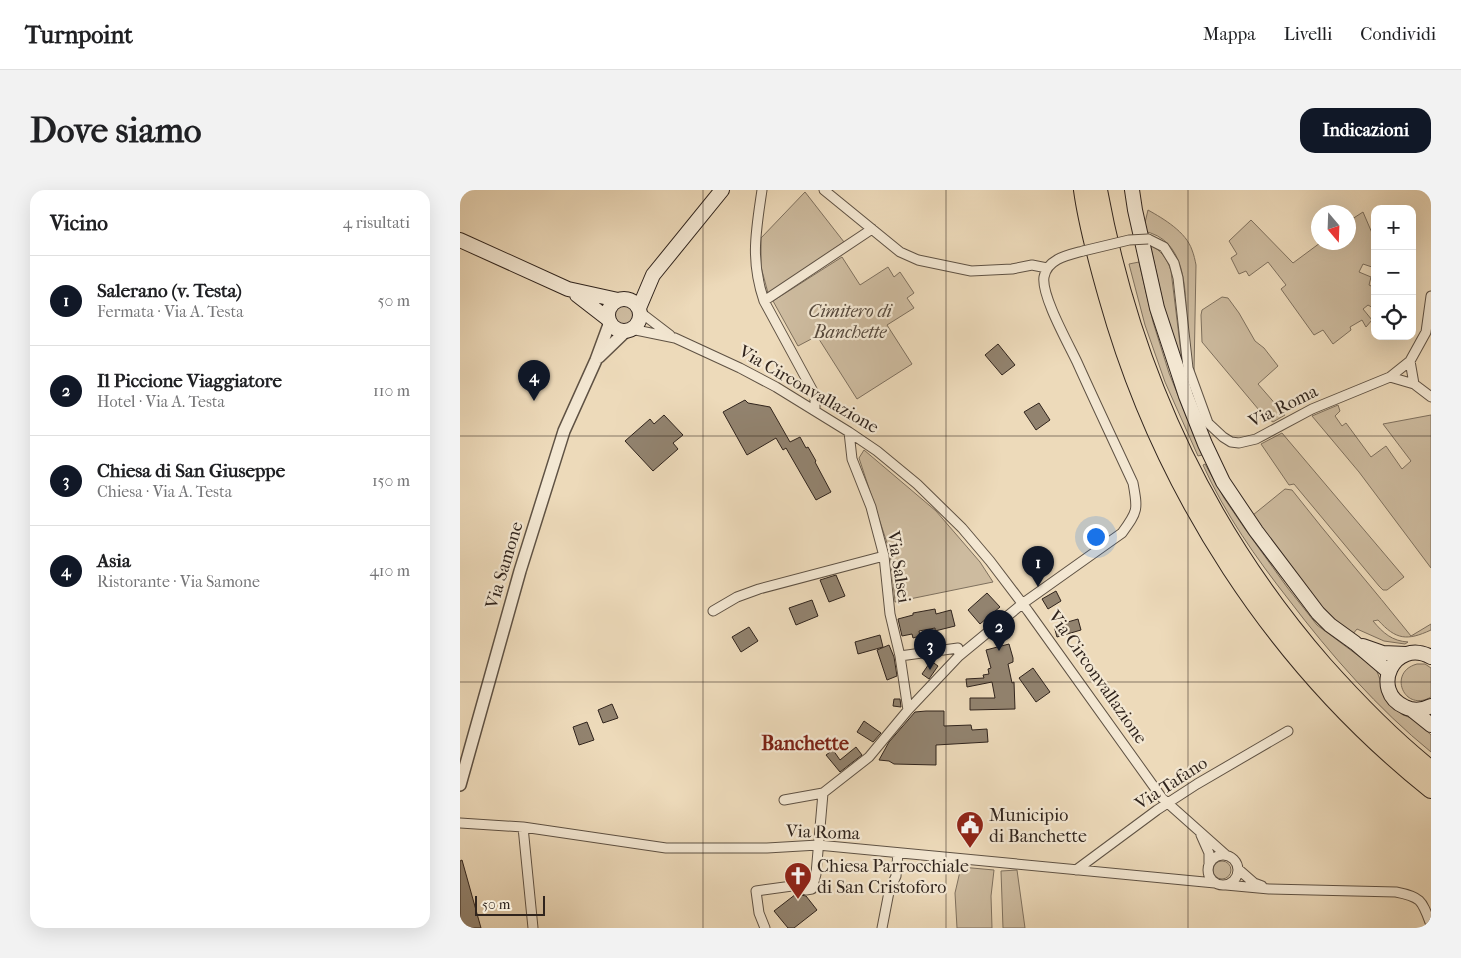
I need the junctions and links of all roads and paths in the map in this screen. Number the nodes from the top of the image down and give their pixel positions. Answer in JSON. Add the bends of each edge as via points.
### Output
{"nodes":[{"id":1,"x":722,"y":190,"type":"edge"},
{"id":2,"x":762,"y":190,"type":"edge"},
{"id":3,"x":824,"y":190,"type":"edge"},
{"id":4,"x":1083,"y":190,"type":"edge"},
{"id":5,"x":1098,"y":190,"type":"edge"},
{"id":6,"x":1132,"y":190,"type":"edge"},
{"id":7,"x":872,"y":229,"type":"junction"},
{"id":8,"x":460,"y":240,"type":"edge"},
{"id":9,"x":1047,"y":268,"type":"junction"},
{"id":10,"x":654,"y":275,"type":"junction"},
{"id":11,"x":568,"y":289,"type":"junction"},
{"id":12,"x":1431,"y":296,"type":"edge"},
{"id":13,"x":621,"y":300,"type":"junction"},
{"id":14,"x":764,"y":301,"type":"junction"},
{"id":15,"x":639,"y":310,"type":"junction"},
{"id":16,"x":609,"y":320,"type":"junction"},
{"id":17,"x":629,"y":330,"type":"junction"},
{"id":18,"x":675,"y":338,"type":"junction"},
{"id":19,"x":596,"y":360,"type":"junction"},
{"id":20,"x":1410,"y":362,"type":"junction"},
{"id":21,"x":1390,"y":377,"type":"junction"},
{"id":22,"x":1414,"y":384,"type":"junction"},
{"id":23,"x":1431,"y":397,"type":"edge"},
{"id":24,"x":815,"y":410,"type":"junction"},
{"id":25,"x":849,"y":432,"type":"junction"},
{"id":26,"x":884,"y":556,"type":"junction"},
{"id":27,"x":1022,"y":604,"type":"junction"},
{"id":28,"x":713,"y":611,"type":"dead end"},
{"id":29,"x":1355,"y":643,"type":"junction"},
{"id":30,"x":1428,"y":653,"type":"edge"},
{"id":31,"x":1406,"y":654,"type":"junction"},
{"id":32,"x":900,"y":656,"type":"junction"},
{"id":33,"x":959,"y":656,"type":"junction"},
{"id":34,"x":1389,"y":672,"type":"junction"},
{"id":35,"x":1431,"y":706,"type":"edge"},
{"id":36,"x":908,"y":710,"type":"junction"},
{"id":37,"x":1411,"y":710,"type":"junction"},
{"id":38,"x":1431,"y":725,"type":"edge"},
{"id":39,"x":1288,"y":731,"type":"dead end"},
{"id":40,"x":1431,"y":770,"type":"edge"},
{"id":41,"x":460,"y":785,"type":"edge"},
{"id":42,"x":1431,"y":789,"type":"edge"},
{"id":43,"x":823,"y":793,"type":"junction"},
{"id":44,"x":784,"y":800,"type":"dead end"},
{"id":45,"x":1168,"y":803,"type":"junction"},
{"id":46,"x":460,"y":823,"type":"edge"},
{"id":47,"x":523,"y":827,"type":"junction"},
{"id":48,"x":1200,"y":833,"type":"junction"},
{"id":49,"x":818,"y":845,"type":"junction"},
{"id":50,"x":898,"y":853,"type":"junction"},
{"id":51,"x":1226,"y":854,"type":"junction"},
{"id":52,"x":1208,"y":867,"type":"junction"},
{"id":53,"x":1238,"y":869,"type":"junction"},
{"id":54,"x":1076,"y":870,"type":"junction"},
{"id":55,"x":1185,"y":881,"type":"junction"},
{"id":56,"x":1216,"y":883,"type":"junction"},
{"id":57,"x":1226,"y":885,"type":"junction"},
{"id":58,"x":1269,"y":890,"type":"junction"},
{"id":59,"x":1431,"y":925,"type":"edge"},
{"id":60,"x":533,"y":928,"type":"edge"},
{"id":61,"x":764,"y":928,"type":"edge"},
{"id":62,"x":882,"y":928,"type":"edge"}],
"edges":[{"from":1,"to":10,"type":"main road"},
{"from":2,"to":14,"type":"street","via":[[755,261]]},
{"from":3,"to":7,"type":"street"},
{"from":4,"to":42,"type":"highway","via":[[1104,283],[1139,392],[1167,457],[1203,524],[1247,593],[1297,658],[1350,716]]},
{"from":5,"to":40,"type":"highway","via":[[1118,280],[1153,387],[1181,451],[1216,517],[1260,585],[1308,648],[1395,739]]},
{"from":6,"to":29,"type":"main road","via":[[1156,308],[1175,367],[1216,467],[1256,531],[1302,594],[1330,626]]},
{"from":7,"to":9,"type":"street","via":[[900,252],[918,260],[971,271],[1032,265]]},
{"from":7,"to":14,"type":"street"},
{"from":8,"to":11,"type":"main road"},
{"from":9,"to":21,"type":"street","name":"Via Roma","bridge":true,"via":[[1062,257],[1129,240],[1148,239],[1164,247],[1174,263],[1178,278],[1188,368],[1208,423],[1231,442],[1256,439],[1312,410]]},
{"from":9,"to":27,"type":"street","via":[[1044,278],[1048,299],[1133,483],[1137,505],[1133,518],[1122,533]]},
{"from":10,"to":13,"type":"main road"},
{"from":10,"to":15,"type":"main road"},
{"from":11,"to":13,"type":"main road"},
{"from":11,"to":16,"type":"main road"},
{"from":12,"to":20,"type":"street","name":"Via Roma","via":[[1426,332]]},
{"from":13,"to":15,"type":"main road","via":[[630,300]]},
{"from":13,"to":16,"type":"main road","via":[[611,305]]},
{"from":14,"to":24,"type":"street","via":[[815,395]]},
{"from":15,"to":17,"type":"main road","via":[[639,322]]},
{"from":15,"to":18,"type":"street","name":"Via Circonvallazione"},
{"from":16,"to":17,"type":"main road","via":[[616,329]]},
{"from":16,"to":19,"type":"street","name":"Via Samone"},
{"from":17,"to":18,"type":"street","name":"Via Circonvallazione"},
{"from":17,"to":19,"type":"street","name":"Via Samone"},
{"from":18,"to":24,"type":"street","name":"Via Circonvallazione","via":[[740,368]]},
{"from":19,"to":41,"type":"street","name":"Via Samone","via":[[561,441]]},
{"from":20,"to":21,"type":"street","name":"Via Roma"},
{"from":20,"to":22,"type":"street"},
{"from":21,"to":22,"type":"street"},
{"from":22,"to":23,"type":"street"},
{"from":24,"to":25,"type":"street","name":"Via Circonvallazione"},
{"from":25,"to":26,"type":"street","name":"Via Salsei","via":[[852,459],[871,507]]},
{"from":25,"to":27,"type":"street","name":"Via Circonvallazione","via":[[917,484],[962,528]]},
{"from":26,"to":28,"type":"street","via":[[759,589]]},
{"from":26,"to":32,"type":"street","name":"Via Salsei","via":[[890,614]]},
{"from":27,"to":33,"type":"street"},
{"from":27,"to":45,"type":"street","name":"Via Circonvallazione"},
{"from":29,"to":31,"type":"main road","via":[[1383,652]]},
{"from":29,"to":34,"type":"main road"},
{"from":30,"to":31,"type":"main road"},
{"from":31,"to":34,"type":"main road","via":[[1395,662]]},
{"from":32,"to":33,"type":"street","via":[[958,648]]},
{"from":32,"to":36,"type":"street","name":"Via Salsei"},
{"from":33,"to":36,"type":"street"},
{"from":34,"to":37,"type":"main road","via":[[1390,692],[1400,705]]},
{"from":35,"to":37,"type":"main road"},
{"from":36,"to":43,"type":"street","via":[[869,756]]},
{"from":37,"to":38,"type":"main road"},
{"from":39,"to":45,"type":"street","name":"Via Tafano"},
{"from":43,"to":44,"type":"street"},
{"from":43,"to":49,"type":"street"},
{"from":45,"to":48,"type":"street","name":"Via Circonvallazione"},
{"from":45,"to":54,"type":"street","name":"Via Tafano"},
{"from":46,"to":47,"type":"street","name":"Via Roma"},
{"from":47,"to":49,"type":"street","name":"Via Roma","via":[[666,848]]},
{"from":47,"to":60,"type":"street"},
{"from":48,"to":51,"type":"street","name":"Via Circonvallazione"},
{"from":48,"to":52,"type":"street","name":"Via Circonvallazione","via":[[1209,853]]},
{"from":49,"to":50,"type":"street","name":"Via Roma"},
{"from":49,"to":61,"type":"street","via":[[812,889],[792,886],[756,891]]},
{"from":50,"to":54,"type":"street","name":"Via Roma"},
{"from":50,"to":62,"type":"street","via":[[896,876],[889,892]]},
{"from":51,"to":52,"type":"street","via":[[1216,856]]},
{"from":51,"to":53,"type":"street","via":[[1235,860]]},
{"from":52,"to":55,"type":"street"},
{"from":52,"to":56,"type":"street","via":[[1211,880]]},
{"from":53,"to":57,"type":"street","via":[[1234,880]]},
{"from":53,"to":58,"type":"street","via":[[1254,883]]},
{"from":54,"to":55,"type":"street","name":"Via Roma"},
{"from":55,"to":56,"type":"street","name":"Via Roma"},
{"from":56,"to":57,"type":"street"},
{"from":57,"to":58,"type":"street"},
{"from":58,"to":59,"type":"street","via":[[1414,895],[1424,906]]}]}
